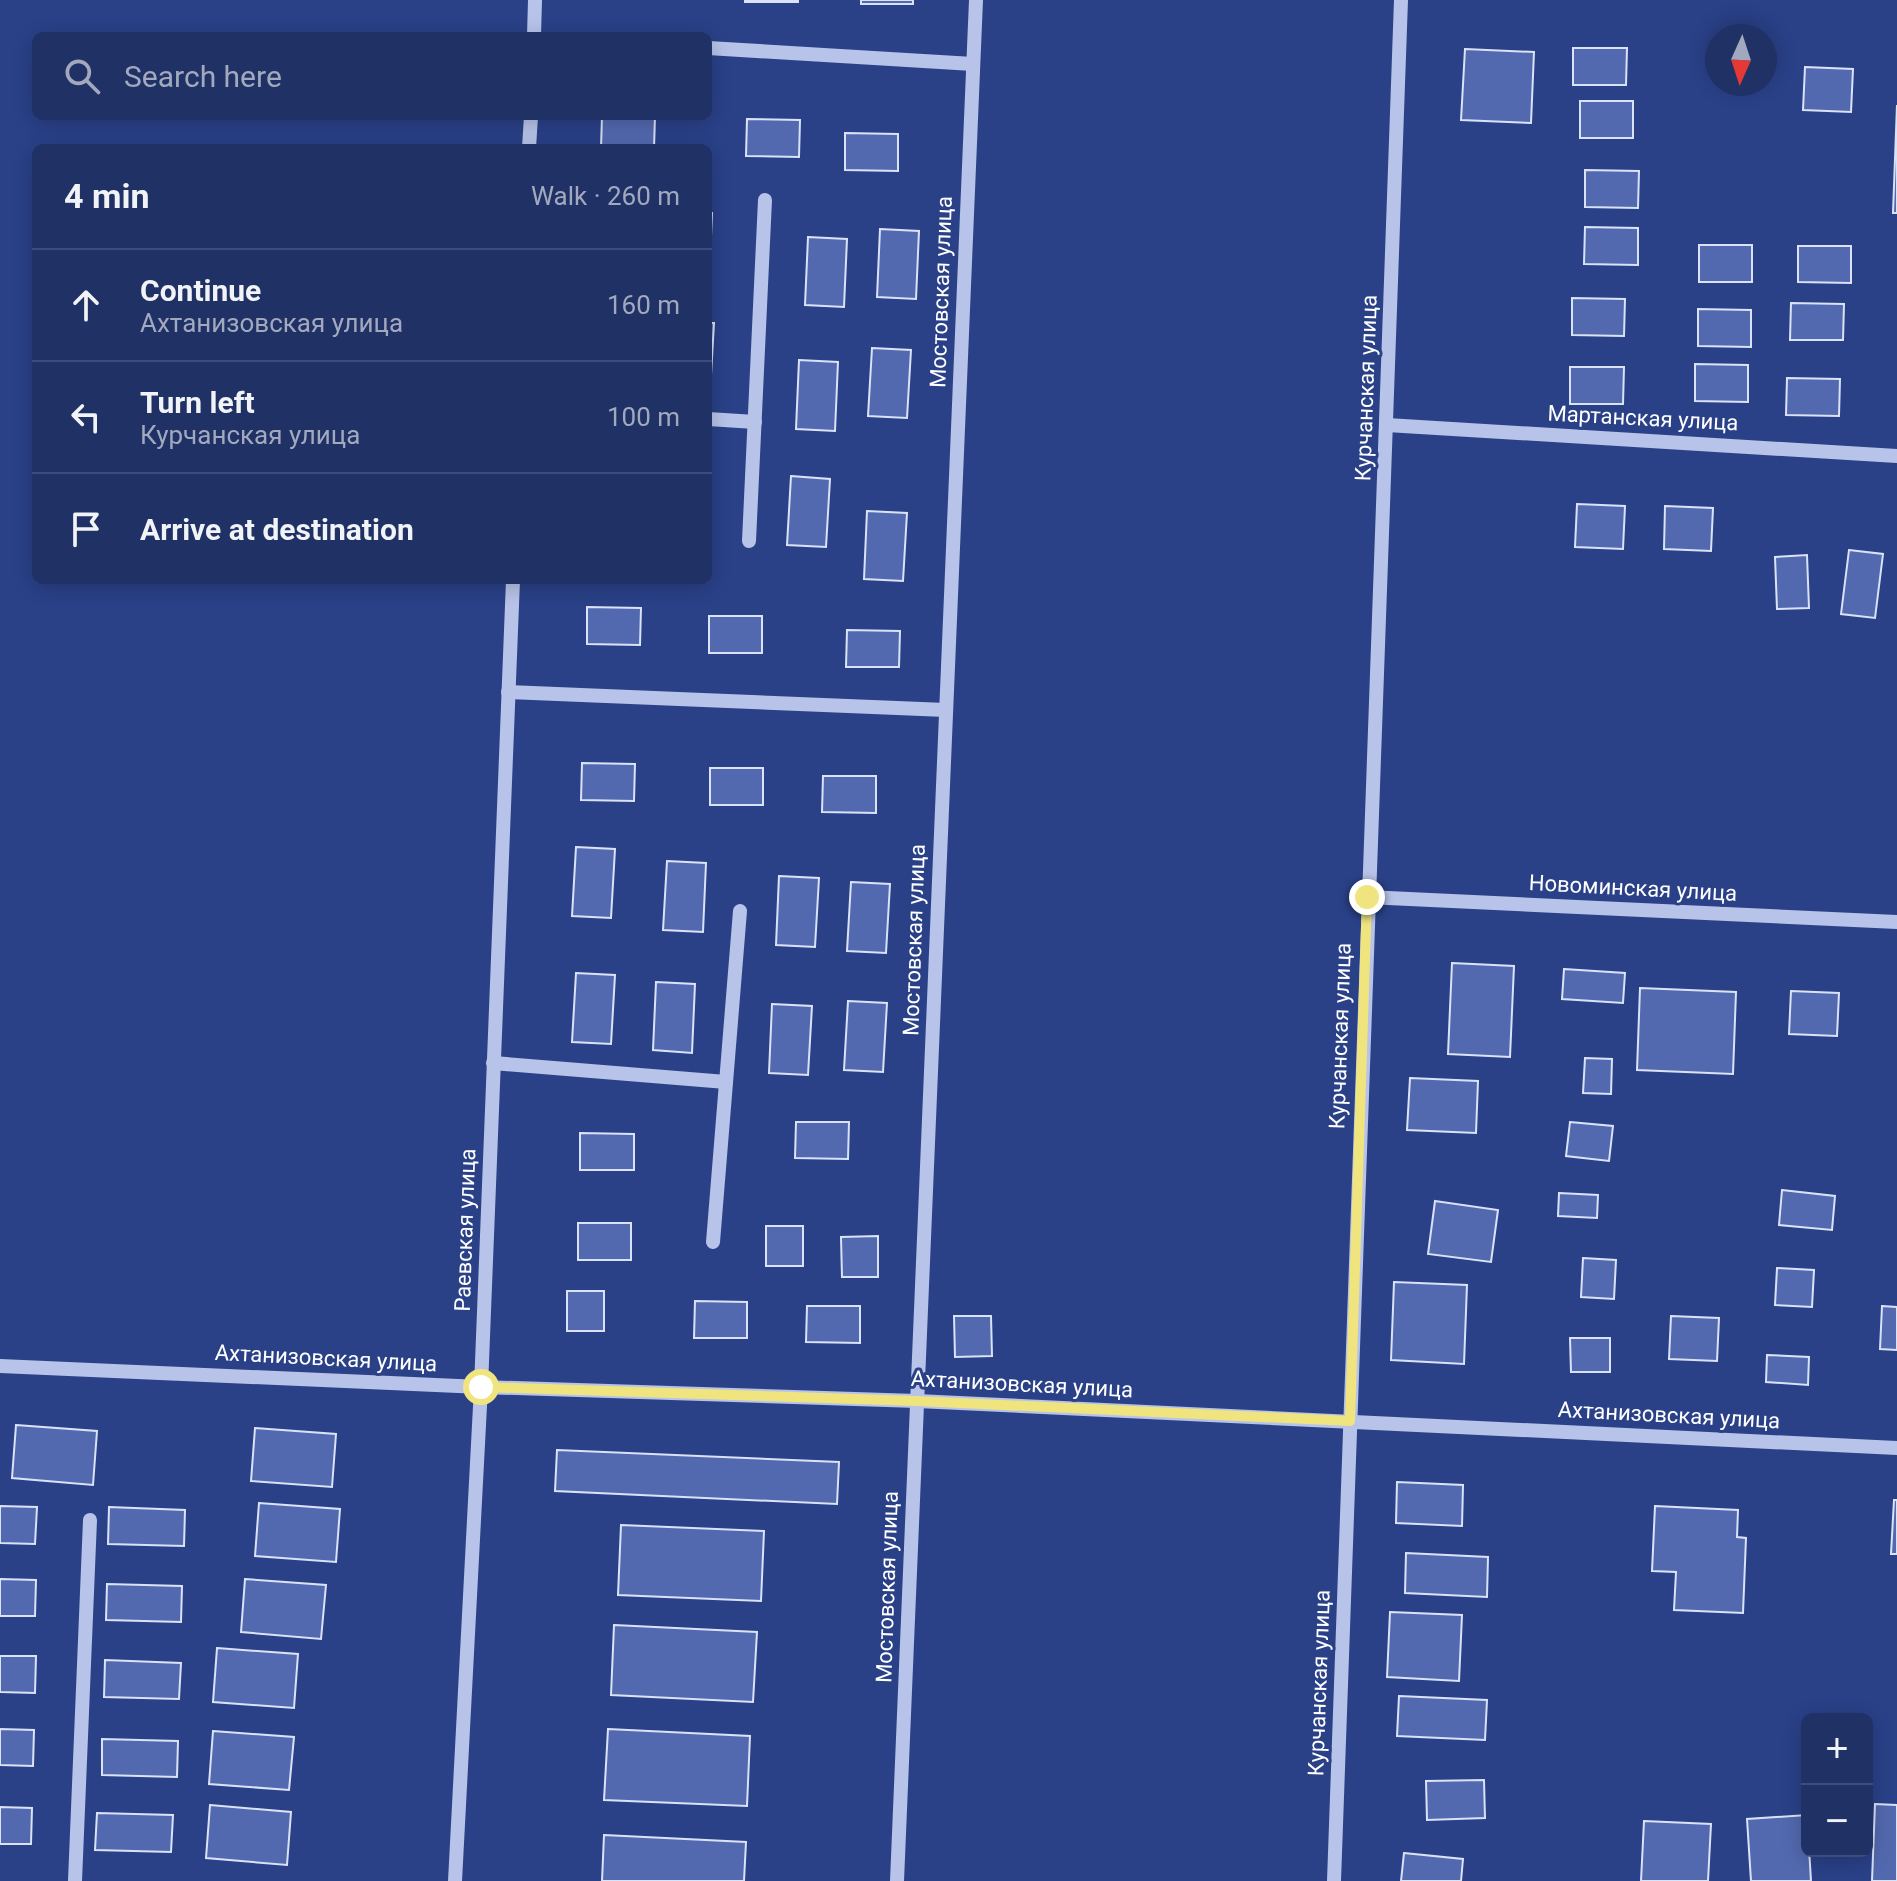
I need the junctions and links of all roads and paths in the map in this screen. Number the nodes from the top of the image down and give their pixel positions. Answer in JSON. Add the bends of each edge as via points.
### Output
{"nodes":[{"id":1,"x":535,"y":0,"type":"edge"},
{"id":2,"x":976,"y":0,"type":"edge"},
{"id":3,"x":1401,"y":0,"type":"edge"},
{"id":4,"x":534,"y":32,"type":"edge"},
{"id":5,"x":712,"y":48,"type":"edge"},
{"id":6,"x":973,"y":64,"type":"junction"},
{"id":7,"x":531,"y":120,"type":"edge"},
{"id":8,"x":529,"y":144,"type":"edge"},
{"id":9,"x":765,"y":200,"type":"dead end"},
{"id":10,"x":712,"y":419,"type":"edge"},
{"id":11,"x":755,"y":422,"type":"junction"},
{"id":12,"x":1387,"y":425,"type":"junction"},
{"id":13,"x":1897,"y":456,"type":"edge"},
{"id":14,"x":749,"y":541,"type":"dead end"},
{"id":15,"x":513,"y":584,"type":"edge"},
{"id":16,"x":508,"y":692,"type":"junction"},
{"id":17,"x":946,"y":710,"type":"junction"},
{"id":18,"x":1367,"y":897,"type":"junction"},
{"id":19,"x":740,"y":911,"type":"dead end"},
{"id":20,"x":1897,"y":922,"type":"edge"},
{"id":21,"x":493,"y":1063,"type":"junction"},
{"id":22,"x":726,"y":1082,"type":"junction"},
{"id":23,"x":713,"y":1242,"type":"dead end"},
{"id":24,"x":0,"y":1366,"type":"edge"},
{"id":25,"x":481,"y":1387,"type":"junction"},
{"id":26,"x":917,"y":1401,"type":"junction"},
{"id":27,"x":1350,"y":1421,"type":"junction"},
{"id":28,"x":1897,"y":1448,"type":"edge"},
{"id":29,"x":90,"y":1520,"type":"dead end"},
{"id":30,"x":75,"y":1881,"type":"edge"},
{"id":31,"x":455,"y":1881,"type":"edge"},
{"id":32,"x":897,"y":1881,"type":"edge"},
{"id":33,"x":1334,"y":1881,"type":"edge"}],
"edges":[{"from":1,"to":4,"type":"street"},
{"from":2,"to":6,"type":"street","name":"Мостовская улица"},
{"from":3,"to":12,"type":"street","name":"Курчанская улица"},
{"from":5,"to":6,"type":"street"},
{"from":6,"to":17,"type":"street","name":"Мостовская улица"},
{"from":7,"to":8,"type":"street"},
{"from":9,"to":11,"type":"street"},
{"from":10,"to":11,"type":"street"},
{"from":11,"to":14,"type":"street"},
{"from":12,"to":13,"type":"street","name":"Мартанская улица"},
{"from":12,"to":18,"type":"street","name":"Курчанская улица"},
{"from":15,"to":16,"type":"street","name":"Раевская улица"},
{"from":16,"to":17,"type":"street"},
{"from":16,"to":21,"type":"street","name":"Раевская улица"},
{"from":17,"to":26,"type":"street","name":"Мостовская улица"},
{"from":18,"to":20,"type":"street","name":"Новоминская улица"},
{"from":18,"to":27,"type":"street","name":"Курчанская улица"},
{"from":19,"to":22,"type":"street"},
{"from":21,"to":22,"type":"street"},
{"from":21,"to":25,"type":"street","name":"Раевская улица"},
{"from":22,"to":23,"type":"street"},
{"from":24,"to":25,"type":"street","name":"Ахтанизовская улица"},
{"from":25,"to":26,"type":"street","name":"Ахтанизовская улица"},
{"from":25,"to":31,"type":"street","name":"Раевская улица"},
{"from":26,"to":27,"type":"street","name":"Ахтанизовская улица"},
{"from":26,"to":32,"type":"street","name":"Мостовская улица"},
{"from":27,"to":28,"type":"street","name":"Ахтанизовская улица"},
{"from":27,"to":33,"type":"street","name":"Курчанская улица"},
{"from":29,"to":30,"type":"street"}]}
